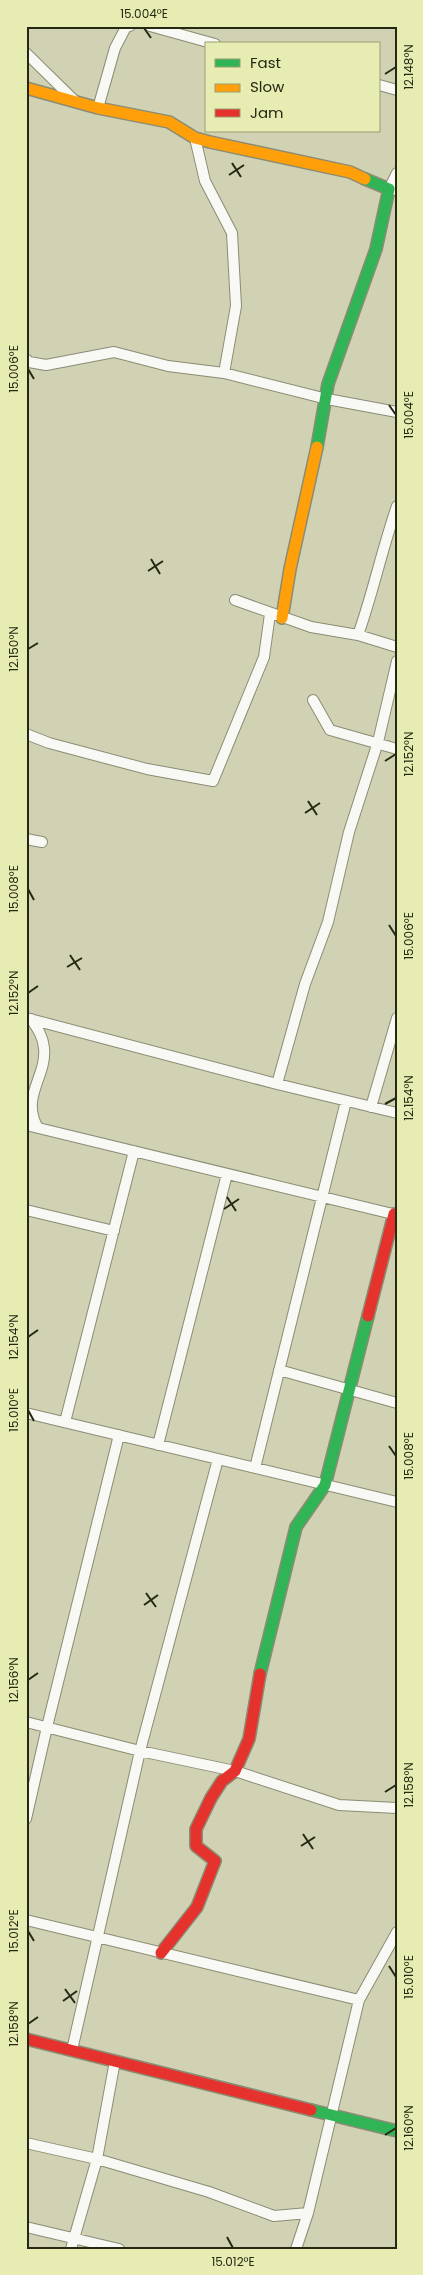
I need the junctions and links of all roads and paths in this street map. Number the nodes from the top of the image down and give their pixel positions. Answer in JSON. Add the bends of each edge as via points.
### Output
{"nodes":[{"id":1,"x":130,"y":26,"type":"edge"},
{"id":2,"x":150,"y":26,"type":"edge"},
{"id":3,"x":208,"y":42,"type":"edge"},
{"id":4,"x":26,"y":53,"type":"edge"},
{"id":5,"x":380,"y":85,"type":"edge"},
{"id":6,"x":26,"y":88,"type":"edge"},
{"id":7,"x":397,"y":90,"type":"edge"},
{"id":8,"x":77,"y":103,"type":"junction"},
{"id":9,"x":98,"y":108,"type":"junction"},
{"id":10,"x":195,"y":138,"type":"junction"},
{"id":11,"x":397,"y":173,"type":"edge"},
{"id":12,"x":393,"y":190,"type":"edge"},
{"id":13,"x":26,"y":359,"type":"edge"},
{"id":14,"x":224,"y":373,"type":"junction"},
{"id":15,"x":327,"y":399,"type":"junction"},
{"id":16,"x":397,"y":412,"type":"edge"},
{"id":17,"x":397,"y":506,"type":"edge"},
{"id":18,"x":235,"y":600,"type":"dead end"},
{"id":19,"x":270,"y":614,"type":"junction"},
{"id":20,"x":282,"y":618,"type":"junction"},
{"id":21,"x":358,"y":635,"type":"junction"},
{"id":22,"x":397,"y":647,"type":"edge"},
{"id":23,"x":397,"y":661,"type":"edge"},
{"id":24,"x":313,"y":700,"type":"dead end"},
{"id":25,"x":26,"y":734,"type":"edge"},
{"id":26,"x":378,"y":742,"type":"junction"},
{"id":27,"x":397,"y":749,"type":"edge"},
{"id":28,"x":26,"y":839,"type":"edge"},
{"id":29,"x":42,"y":842,"type":"dead end"},
{"id":30,"x":29,"y":1018,"type":"edge"},
{"id":31,"x":397,"y":1018,"type":"edge"},
{"id":32,"x":277,"y":1084,"type":"junction"},
{"id":33,"x":346,"y":1101,"type":"junction"},
{"id":34,"x":371,"y":1107,"type":"junction"},
{"id":35,"x":397,"y":1113,"type":"edge"},
{"id":36,"x":26,"y":1125,"type":"edge"},
{"id":37,"x":38,"y":1128,"type":"junction"},
{"id":38,"x":134,"y":1151,"type":"junction"},
{"id":39,"x":227,"y":1174,"type":"junction"},
{"id":40,"x":322,"y":1197,"type":"junction"},
{"id":41,"x":26,"y":1210,"type":"edge"},
{"id":42,"x":395,"y":1215,"type":"edge"},
{"id":43,"x":114,"y":1231,"type":"junction"},
{"id":44,"x":279,"y":1370,"type":"junction"},
{"id":45,"x":349,"y":1390,"type":"junction"},
{"id":46,"x":397,"y":1403,"type":"edge"},
{"id":47,"x":27,"y":1416,"type":"edge"},
{"id":48,"x":65,"y":1422,"type":"junction"},
{"id":49,"x":119,"y":1435,"type":"junction"},
{"id":50,"x":158,"y":1445,"type":"junction"},
{"id":51,"x":218,"y":1459,"type":"junction"},
{"id":52,"x":255,"y":1468,"type":"junction"},
{"id":53,"x":325,"y":1485,"type":"junction"},
{"id":54,"x":397,"y":1502,"type":"edge"},
{"id":55,"x":26,"y":1722,"type":"edge"},
{"id":56,"x":46,"y":1727,"type":"junction"},
{"id":57,"x":140,"y":1751,"type":"junction"},
{"id":58,"x":235,"y":1771,"type":"junction"},
{"id":59,"x":397,"y":1808,"type":"edge"},
{"id":60,"x":26,"y":1819,"type":"edge"},
{"id":61,"x":26,"y":1920,"type":"edge"},
{"id":62,"x":397,"y":1932,"type":"edge"},
{"id":63,"x":99,"y":1937,"type":"junction"},
{"id":64,"x":161,"y":1953,"type":"junction"},
{"id":65,"x":358,"y":2000,"type":"junction"},
{"id":66,"x":26,"y":2039,"type":"edge"},
{"id":67,"x":72,"y":2050,"type":"junction"},
{"id":68,"x":115,"y":2061,"type":"junction"},
{"id":69,"x":332,"y":2115,"type":"junction"},
{"id":70,"x":397,"y":2131,"type":"edge"},
{"id":71,"x":26,"y":2143,"type":"edge"},
{"id":72,"x":97,"y":2160,"type":"junction"},
{"id":73,"x":308,"y":2213,"type":"junction"},
{"id":74,"x":26,"y":2227,"type":"edge"},
{"id":75,"x":72,"y":2244,"type":"edge"},
{"id":76,"x":118,"y":2249,"type":"edge"},
{"id":77,"x":296,"y":2249,"type":"edge"}],
"edges":[{"from":1,"to":9,"type":"street","via":[[126,27],[115,48]]},
{"from":2,"to":3,"type":"street"},
{"from":4,"to":8,"type":"street"},
{"from":5,"to":7,"type":"street"},
{"from":6,"to":8,"type":"street"},
{"from":8,"to":9,"type":"street"},
{"from":9,"to":10,"type":"street","via":[[169,122]]},
{"from":10,"to":12,"type":"street","via":[[350,172]]},
{"from":10,"to":14,"type":"street","via":[[205,181],[232,233],[236,306]]},
{"from":11,"to":12,"type":"street"},
{"from":12,"to":15,"type":"street","via":[[376,248],[334,362]]},
{"from":13,"to":14,"type":"street","via":[[46,365],[114,352],[168,366]]},
{"from":14,"to":15,"type":"street"},
{"from":15,"to":16,"type":"street"},
{"from":15,"to":20,"type":"street"},
{"from":17,"to":21,"type":"street"},
{"from":18,"to":19,"type":"street"},
{"from":19,"to":20,"type":"street"},
{"from":19,"to":25,"type":"street","via":[[264,657],[213,782],[147,769]]},
{"from":20,"to":21,"type":"street"},
{"from":21,"to":22,"type":"street"},
{"from":23,"to":26,"type":"street"},
{"from":24,"to":26,"type":"street","via":[[330,730]]},
{"from":26,"to":27,"type":"street"},
{"from":26,"to":32,"type":"street","via":[[349,832],[328,922],[305,984]]},
{"from":28,"to":29,"type":"street"},
{"from":30,"to":32,"type":"street"},
{"from":30,"to":37,"type":"street","via":[[41,1034],[44,1049],[31,1105],[31,1116]]},
{"from":31,"to":34,"type":"street"},
{"from":32,"to":33,"type":"street"},
{"from":33,"to":34,"type":"street"},
{"from":33,"to":40,"type":"street"},
{"from":34,"to":35,"type":"street"},
{"from":36,"to":37,"type":"street"},
{"from":37,"to":38,"type":"street"},
{"from":38,"to":39,"type":"street"},
{"from":38,"to":43,"type":"street"},
{"from":39,"to":40,"type":"street"},
{"from":39,"to":50,"type":"street"},
{"from":40,"to":42,"type":"street"},
{"from":40,"to":44,"type":"street"},
{"from":41,"to":43,"type":"street"},
{"from":42,"to":45,"type":"street"},
{"from":43,"to":48,"type":"street"},
{"from":44,"to":45,"type":"street"},
{"from":44,"to":52,"type":"street"},
{"from":45,"to":46,"type":"street"},
{"from":45,"to":53,"type":"street"},
{"from":47,"to":48,"type":"street"},
{"from":48,"to":49,"type":"street"},
{"from":49,"to":50,"type":"street"},
{"from":49,"to":56,"type":"street"},
{"from":50,"to":51,"type":"street"},
{"from":51,"to":52,"type":"street"},
{"from":51,"to":57,"type":"street"},
{"from":52,"to":53,"type":"street"},
{"from":53,"to":54,"type":"street"},
{"from":53,"to":58,"type":"street","via":[[296,1527],[262,1662],[249,1739]]},
{"from":55,"to":56,"type":"street"},
{"from":56,"to":57,"type":"street"},
{"from":56,"to":60,"type":"street"},
{"from":57,"to":58,"type":"street"},
{"from":57,"to":63,"type":"street"},
{"from":58,"to":59,"type":"street","via":[[339,1805]]},
{"from":58,"to":64,"type":"street","via":[[222,1781],[196,1829],[196,1846],[215,1861],[197,1907]]},
{"from":61,"to":63,"type":"street"},
{"from":62,"to":65,"type":"street"},
{"from":63,"to":64,"type":"street"},
{"from":63,"to":67,"type":"street"},
{"from":64,"to":65,"type":"street"},
{"from":65,"to":69,"type":"street"},
{"from":66,"to":67,"type":"street"},
{"from":67,"to":68,"type":"street"},
{"from":68,"to":69,"type":"street"},
{"from":68,"to":72,"type":"street"},
{"from":69,"to":70,"type":"street"},
{"from":69,"to":73,"type":"street"},
{"from":71,"to":72,"type":"street"},
{"from":72,"to":73,"type":"street","via":[[209,2192],[274,2216]]},
{"from":72,"to":75,"type":"street"},
{"from":73,"to":77,"type":"street"},
{"from":74,"to":75,"type":"street"},
{"from":75,"to":76,"type":"street"}]}
